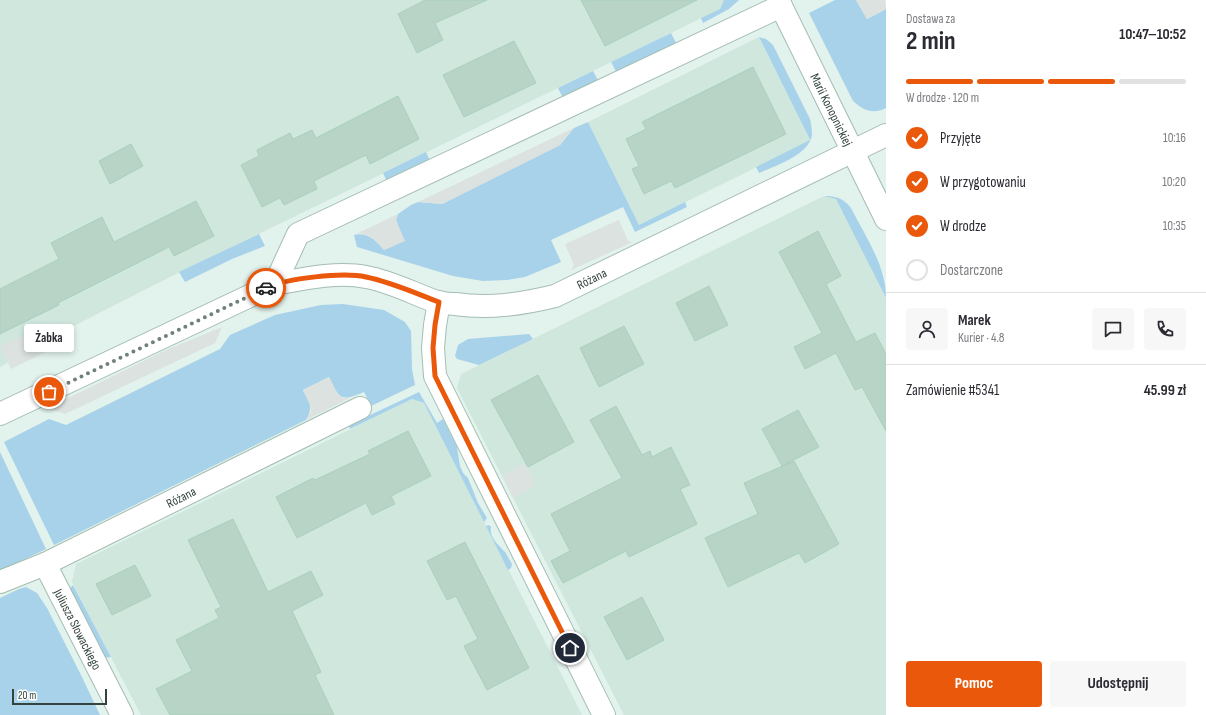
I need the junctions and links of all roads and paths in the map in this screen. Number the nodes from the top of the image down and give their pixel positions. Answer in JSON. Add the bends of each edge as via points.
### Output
{"nodes":[{"id":1,"x":780,"y":3,"type":"edge"},
{"id":2,"x":886,"y":135,"type":"edge"},
{"id":3,"x":852,"y":151,"type":"junction"},
{"id":4,"x":886,"y":219,"type":"edge"},
{"id":5,"x":275,"y":284,"type":"junction"},
{"id":6,"x":439,"y":302,"type":"junction"},
{"id":7,"x":360,"y":408,"type":"dead end"},
{"id":8,"x":0,"y":414,"type":"edge"},
{"id":9,"x":45,"y":564,"type":"junction"},
{"id":10,"x":0,"y":582,"type":"edge"},
{"id":11,"x":122,"y":715,"type":"edge"},
{"id":12,"x":604,"y":715,"type":"edge"}],
"edges":[{"from":1,"to":3,"type":"street","name":"Marii Konopnickiej"},
{"from":1,"to":5,"type":"street","via":[[298,234]]},
{"from":2,"to":3,"type":"street","name":"Różana"},
{"from":3,"to":4,"type":"street","name":"Marii Konopnickiej"},
{"from":3,"to":6,"type":"street","name":"Różana","via":[[555,296],[524,304],[494,307]]},
{"from":5,"to":6,"type":"street","name":"Różana","via":[[310,277],[365,276]]},
{"from":5,"to":8,"type":"street","name":"Różana"},
{"from":6,"to":12,"type":"street","via":[[433,348],[435,376]]},
{"from":7,"to":9,"type":"street","name":"Różana"},
{"from":9,"to":10,"type":"street","name":"Różana"},
{"from":9,"to":11,"type":"street","name":"Juliusza Słowackiego"}]}
